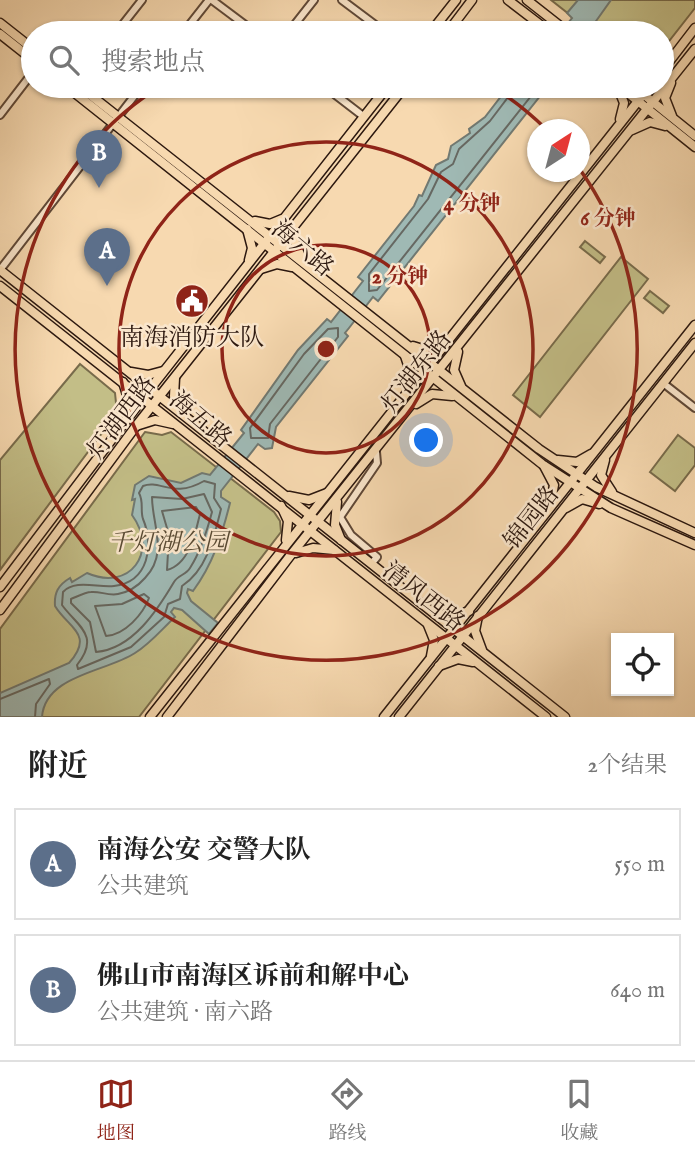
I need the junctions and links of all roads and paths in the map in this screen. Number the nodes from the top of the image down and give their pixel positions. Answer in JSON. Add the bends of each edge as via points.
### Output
{"nodes":[{"id":1,"x":142,"y":0,"type":"edge"},
{"id":2,"x":210,"y":0,"type":"edge"},
{"id":3,"x":314,"y":0,"type":"edge"},
{"id":4,"x":342,"y":0,"type":"edge"},
{"id":5,"x":456,"y":0,"type":"edge"},
{"id":6,"x":472,"y":0,"type":"edge"},
{"id":7,"x":508,"y":0,"type":"edge"},
{"id":8,"x":527,"y":0,"type":"edge"},
{"id":9,"x":125,"y":21,"type":"edge"},
{"id":10,"x":193,"y":21,"type":"edge"},
{"id":11,"x":239,"y":21,"type":"edge"},
{"id":12,"x":297,"y":21,"type":"edge"},
{"id":13,"x":370,"y":21,"type":"edge"},
{"id":14,"x":439,"y":21,"type":"edge"},
{"id":15,"x":456,"y":21,"type":"edge"},
{"id":16,"x":535,"y":21,"type":"edge"},
{"id":17,"x":553,"y":21,"type":"edge"},
{"id":18,"x":0,"y":23,"type":"edge"},
{"id":19,"x":695,"y":29,"type":"edge"},
{"id":20,"x":0,"y":34,"type":"edge"},
{"id":21,"x":21,"y":40,"type":"edge"},
{"id":22,"x":695,"y":49,"type":"edge"},
{"id":23,"x":21,"y":51,"type":"edge"},
{"id":24,"x":674,"y":55,"type":"edge"},
{"id":25,"x":675,"y":74,"type":"edge"},
{"id":26,"x":21,"y":88,"type":"edge"},
{"id":27,"x":84,"y":98,"type":"edge"},
{"id":28,"x":92,"y":98,"type":"edge"},
{"id":29,"x":133,"y":98,"type":"edge"},
{"id":30,"x":340,"y":98,"type":"edge"},
{"id":31,"x":378,"y":98,"type":"edge"},
{"id":32,"x":395,"y":98,"type":"edge"},
{"id":33,"x":622,"y":98,"type":"edge"},
{"id":34,"x":641,"y":98,"type":"joint"},
{"id":35,"x":655,"y":98,"type":"edge"},
{"id":36,"x":665,"y":98,"type":"edge"},
{"id":37,"x":649,"y":105,"type":"junction"},
{"id":38,"x":0,"y":115,"type":"edge"},
{"id":39,"x":363,"y":116,"type":"junction"},
{"id":40,"x":116,"y":120,"type":"junction"},
{"id":41,"x":617,"y":125,"type":"junction"},
{"id":42,"x":673,"y":125,"type":"junction"},
{"id":43,"x":629,"y":131,"type":"junction"},
{"id":44,"x":695,"y":136,"type":"edge"},
{"id":45,"x":695,"y":147,"type":"edge"},
{"id":46,"x":285,"y":218,"type":"junction"},
{"id":47,"x":245,"y":221,"type":"junction"},
{"id":48,"x":294,"y":226,"type":"junction"},
{"id":49,"x":268,"y":240,"type":"junction"},
{"id":50,"x":276,"y":247,"type":"junction"},
{"id":51,"x":249,"y":263,"type":"junction"},
{"id":52,"x":303,"y":268,"type":"junction"},
{"id":53,"x":0,"y":270,"type":"edge"},
{"id":54,"x":258,"y":270,"type":"junction"},
{"id":55,"x":0,"y":286,"type":"edge"},
{"id":56,"x":695,"y":325,"type":"edge"},
{"id":57,"x":449,"y":340,"type":"junction"},
{"id":58,"x":695,"y":343,"type":"edge"},
{"id":59,"x":405,"y":347,"type":"junction"},
{"id":60,"x":459,"y":347,"type":"junction"},
{"id":61,"x":427,"y":366,"type":"junction"},
{"id":62,"x":165,"y":370,"type":"junction"},
{"id":63,"x":128,"y":372,"type":"junction"},
{"id":64,"x":436,"y":374,"type":"junction"},
{"id":65,"x":175,"y":377,"type":"junction"},
{"id":66,"x":121,"y":379,"type":"junction"},
{"id":67,"x":663,"y":383,"type":"junction"},
{"id":68,"x":410,"y":387,"type":"junction"},
{"id":69,"x":150,"y":389,"type":"junction"},
{"id":70,"x":419,"y":395,"type":"junction"},
{"id":71,"x":462,"y":396,"type":"junction"},
{"id":72,"x":144,"y":397,"type":"junction"},
{"id":73,"x":159,"y":397,"type":"junction"},
{"id":74,"x":400,"y":400,"type":"junction"},
{"id":75,"x":153,"y":405,"type":"junction"},
{"id":76,"x":410,"y":408,"type":"junction"},
{"id":77,"x":695,"y":408,"type":"edge"},
{"id":78,"x":185,"y":418,"type":"junction"},
{"id":79,"x":125,"y":421,"type":"junction"},
{"id":80,"x":136,"y":426,"type":"junction"},
{"id":81,"x":179,"y":426,"type":"junction"},
{"id":82,"x":599,"y":447,"type":"junction"},
{"id":83,"x":376,"y":452,"type":"junction"},
{"id":84,"x":607,"y":453,"type":"junction"},
{"id":85,"x":550,"y":456,"type":"junction"},
{"id":86,"x":542,"y":464,"type":"junction"},
{"id":87,"x":578,"y":482,"type":"junction"},
{"id":88,"x":329,"y":492,"type":"junction"},
{"id":89,"x":285,"y":495,"type":"junction"},
{"id":90,"x":338,"y":499,"type":"junction"},
{"id":91,"x":619,"y":499,"type":"junction"},
{"id":92,"x":279,"y":504,"type":"junction"},
{"id":93,"x":611,"y":508,"type":"junction"},
{"id":94,"x":552,"y":514,"type":"junction"},
{"id":95,"x":310,"y":515,"type":"junction"},
{"id":96,"x":303,"y":523,"type":"junction"},
{"id":97,"x":319,"y":523,"type":"junction"},
{"id":98,"x":312,"y":531,"type":"junction"},
{"id":99,"x":695,"y":533,"type":"edge"},
{"id":100,"x":343,"y":543,"type":"junction"},
{"id":101,"x":695,"y":545,"type":"edge"},
{"id":102,"x":282,"y":550,"type":"junction"},
{"id":103,"x":336,"y":551,"type":"junction"},
{"id":104,"x":290,"y":556,"type":"junction"},
{"id":105,"x":372,"y":563,"type":"junction"},
{"id":106,"x":0,"y":586,"type":"edge"},
{"id":107,"x":12,"y":594,"type":"junction"},
{"id":108,"x":0,"y":610,"type":"edge"},
{"id":109,"x":475,"y":612,"type":"junction"},
{"id":110,"x":435,"y":613,"type":"junction"},
{"id":111,"x":427,"y":622,"type":"junction"},
{"id":112,"x":455,"y":637,"type":"junction"},
{"id":113,"x":485,"y":656,"type":"junction"},
{"id":114,"x":428,"y":661,"type":"junction"},
{"id":115,"x":481,"y":665,"type":"junction"},
{"id":116,"x":436,"y":667,"type":"junction"},
{"id":117,"x":150,"y":717,"type":"edge"},
{"id":118,"x":167,"y":717,"type":"edge"},
{"id":119,"x":384,"y":717,"type":"edge"},
{"id":120,"x":399,"y":717,"type":"edge"},
{"id":121,"x":546,"y":717,"type":"edge"},
{"id":122,"x":565,"y":717,"type":"edge"}],
"edges":[{"from":1,"to":9,"type":"street"},
{"from":2,"to":10,"type":"street"},
{"from":2,"to":11,"type":"street"},
{"from":3,"to":12,"type":"street"},
{"from":4,"to":13,"type":"street"},
{"from":5,"to":14,"type":"main road"},
{"from":6,"to":15,"type":"main road"},
{"from":7,"to":16,"type":"main road"},
{"from":8,"to":17,"type":"main road"},
{"from":18,"to":21,"type":"main road"},
{"from":19,"to":24,"type":"main road"},
{"from":20,"to":23,"type":"main road"},
{"from":22,"to":25,"type":"main road","name":"灯湖东路"},
{"from":26,"to":38,"type":"street"},
{"from":27,"to":40,"type":"main road","name":"海六路"},
{"from":28,"to":40,"type":"main road","name":"海六路"},
{"from":29,"to":40,"type":"street"},
{"from":30,"to":39,"type":"street"},
{"from":31,"to":39,"type":"main road","name":"灯湖西路"},
{"from":32,"to":48,"type":"main road","name":"灯湖西路"},
{"from":33,"to":41,"type":"main road"},
{"from":34,"to":37,"type":"main road"},
{"from":34,"to":41,"type":"main road","name":"灯湖东路"},
{"from":35,"to":37,"type":"main road","name":"灯湖东路"},
{"from":36,"to":42,"type":"main road"},
{"from":37,"to":42,"type":"main road"},
{"from":37,"to":43,"type":"main road","name":"灯湖东路"},
{"from":39,"to":46,"type":"main road","name":"灯湖西路"},
{"from":40,"to":47,"type":"main road","name":"海六路"},
{"from":40,"to":53,"type":"street"},
{"from":41,"to":57,"type":"main road","name":"灯湖东路"},
{"from":42,"to":43,"type":"main road","via":[[650,122]]},
{"from":42,"to":44,"type":"main road"},
{"from":42,"to":45,"type":"main road"},
{"from":43,"to":60,"type":"main road","name":"灯湖东路"},
{"from":46,"to":47,"type":"main road","via":[[264,225]]},
{"from":46,"to":49,"type":"main road","name":"灯湖西路"},
{"from":47,"to":49,"type":"main road","name":"海六路"},
{"from":47,"to":51,"type":"main road","via":[[252,240]]},
{"from":48,"to":50,"type":"main road","name":"灯湖西路"},
{"from":48,"to":52,"type":"main road"},
{"from":49,"to":50,"type":"main road","name":"海六路"},
{"from":49,"to":51,"type":"main road","name":"灯湖西路"},
{"from":50,"to":52,"type":"main road","name":"海六路"},
{"from":50,"to":54,"type":"main road","name":"灯湖西路"},
{"from":51,"to":62,"type":"main road","name":"灯湖西路"},
{"from":52,"to":54,"type":"main road","via":[[277,264]]},
{"from":52,"to":59,"type":"main road","name":"海六路","via":[[346,294]]},
{"from":52,"to":59,"type":"main road","name":"海六路","via":[[338,303]]},
{"from":53,"to":63,"type":"main road"},
{"from":54,"to":65,"type":"main road","name":"灯湖西路"},
{"from":55,"to":66,"type":"main road","name":"海五路"},
{"from":56,"to":82,"type":"main road","name":"锦园路"},
{"from":57,"to":59,"type":"main road","via":[[426,350]]},
{"from":57,"to":61,"type":"main road","name":"灯湖东路"},
{"from":58,"to":67,"type":"main road","name":"锦园路"},
{"from":59,"to":61,"type":"main road","name":"海六路"},
{"from":59,"to":74,"type":"main road","via":[[411,374]]},
{"from":60,"to":64,"type":"main road","name":"灯湖东路"},
{"from":60,"to":71,"type":"main road","via":[[454,370]]},
{"from":61,"to":64,"type":"main road","name":"海六路"},
{"from":61,"to":68,"type":"main road","name":"灯湖东路"},
{"from":62,"to":63,"type":"main road","via":[[148,375]]},
{"from":62,"to":69,"type":"main road","name":"灯湖西路"},
{"from":63,"to":69,"type":"main road"},
{"from":64,"to":70,"type":"main road","name":"灯湖东路"},
{"from":64,"to":71,"type":"main road","name":"海六路"},
{"from":65,"to":73,"type":"main road","name":"灯湖西路"},
{"from":65,"to":78,"type":"main road","via":[[174,396]]},
{"from":66,"to":72,"type":"main road","name":"海五路"},
{"from":66,"to":79,"type":"main road","via":[[130,405]]},
{"from":67,"to":77,"type":"street"},
{"from":67,"to":84,"type":"main road","name":"锦园路"},
{"from":68,"to":70,"type":"main road"},
{"from":68,"to":74,"type":"main road","name":"灯湖东路"},
{"from":69,"to":72,"type":"main road","name":"灯湖西路"},
{"from":69,"to":73,"type":"main road"},
{"from":70,"to":76,"type":"main road","name":"灯湖东路"},
{"from":71,"to":76,"type":"main road","via":[[432,394]]},
{"from":71,"to":85,"type":"main road","name":"海六路"},
{"from":71,"to":86,"type":"main road","name":"海六路"},
{"from":72,"to":75,"type":"main road","name":"海五路"},
{"from":72,"to":79,"type":"main road","name":"灯湖西路"},
{"from":73,"to":75,"type":"main road","name":"灯湖西路"},
{"from":73,"to":78,"type":"main road"},
{"from":74,"to":88,"type":"main road","name":"灯湖东路"},
{"from":75,"to":80,"type":"main road","name":"灯湖西路"},
{"from":75,"to":81,"type":"main road","name":"海五路"},
{"from":76,"to":83,"type":"main road","name":"灯湖东路"},
{"from":78,"to":89,"type":"main road"},
{"from":79,"to":106,"type":"main road","name":"灯湖西路"},
{"from":80,"to":81,"type":"main road","via":[[155,420]]},
{"from":80,"to":107,"type":"main road","name":"灯湖西路"},
{"from":81,"to":92,"type":"main road","name":"海五路"},
{"from":82,"to":85,"type":"main road","via":[[578,462]]},
{"from":82,"to":87,"type":"main road","name":"锦园路"},
{"from":83,"to":90,"type":"main road","name":"灯湖东路"},
{"from":83,"to":105,"type":"street","via":[[377,464],[340,517],[351,535],[377,557]]},
{"from":84,"to":87,"type":"main road","name":"锦园路"},
{"from":84,"to":91,"type":"main road","via":[[601,475]]},
{"from":85,"to":87,"type":"main road","name":"海六路"},
{"from":86,"to":87,"type":"main road","name":"海六路"},
{"from":86,"to":94,"type":"main road","via":[[554,485]]},
{"from":87,"to":91,"type":"main road","name":"海六路"},
{"from":87,"to":93,"type":"main road","name":"海六路"},
{"from":87,"to":94,"type":"main road","name":"锦园路"},
{"from":88,"to":89,"type":"main road","via":[[309,500]]},
{"from":88,"to":95,"type":"main road","name":"灯湖东路"},
{"from":89,"to":95,"type":"main road","name":"清风西路"},
{"from":90,"to":97,"type":"main road","name":"灯湖东路"},
{"from":90,"to":100,"type":"main road","via":[[335,525]]},
{"from":91,"to":99,"type":"main road","name":"海六路"},
{"from":92,"to":96,"type":"main road","name":"清风西路"},
{"from":92,"to":102,"type":"main road","via":[[288,526]]},
{"from":93,"to":94,"type":"main road","via":[[582,499]]},
{"from":93,"to":101,"type":"main road","name":"海六路"},
{"from":94,"to":109,"type":"main road","name":"锦园路"},
{"from":95,"to":96,"type":"main road","name":"灯湖东路"},
{"from":95,"to":97,"type":"main road","name":"清风西路"},
{"from":96,"to":98,"type":"main road","name":"清风西路"},
{"from":96,"to":102,"type":"main road","name":"灯湖东路"},
{"from":97,"to":98,"type":"main road","name":"灯湖东路"},
{"from":97,"to":100,"type":"main road","name":"清风西路"},
{"from":98,"to":103,"type":"main road","name":"清风西路"},
{"from":98,"to":104,"type":"main road","name":"灯湖东路"},
{"from":100,"to":105,"type":"main road","name":"清风西路"},
{"from":102,"to":117,"type":"main road","name":"灯湖东路"},
{"from":103,"to":104,"type":"main road","via":[[313,548]]},
{"from":103,"to":111,"type":"main road","name":"清风西路"},
{"from":104,"to":118,"type":"main road","name":"灯湖东路"},
{"from":105,"to":110,"type":"main road","name":"清风西路"},
{"from":106,"to":107,"type":"street"},
{"from":107,"to":108,"type":"main road","name":"灯湖西路"},
{"from":109,"to":110,"type":"main road"},
{"from":109,"to":112,"type":"main road","name":"锦园路"},
{"from":109,"to":113,"type":"main road","via":[[475,631]]},
{"from":110,"to":112,"type":"main road","name":"清风西路"},
{"from":111,"to":112,"type":"main road","name":"清风西路"},
{"from":111,"to":114,"type":"main road","via":[[434,640]]},
{"from":112,"to":113,"type":"main road","name":"清风西路"},
{"from":112,"to":114,"type":"main road"},
{"from":112,"to":115,"type":"main road","name":"清风西路"},
{"from":112,"to":116,"type":"main road","name":"锦园路"},
{"from":113,"to":122,"type":"main road","name":"清风西路"},
{"from":114,"to":119,"type":"main road"},
{"from":115,"to":116,"type":"main road","via":[[458,659]]},
{"from":115,"to":121,"type":"main road","name":"清风西路"},
{"from":116,"to":120,"type":"main road","name":"锦园路"}]}
